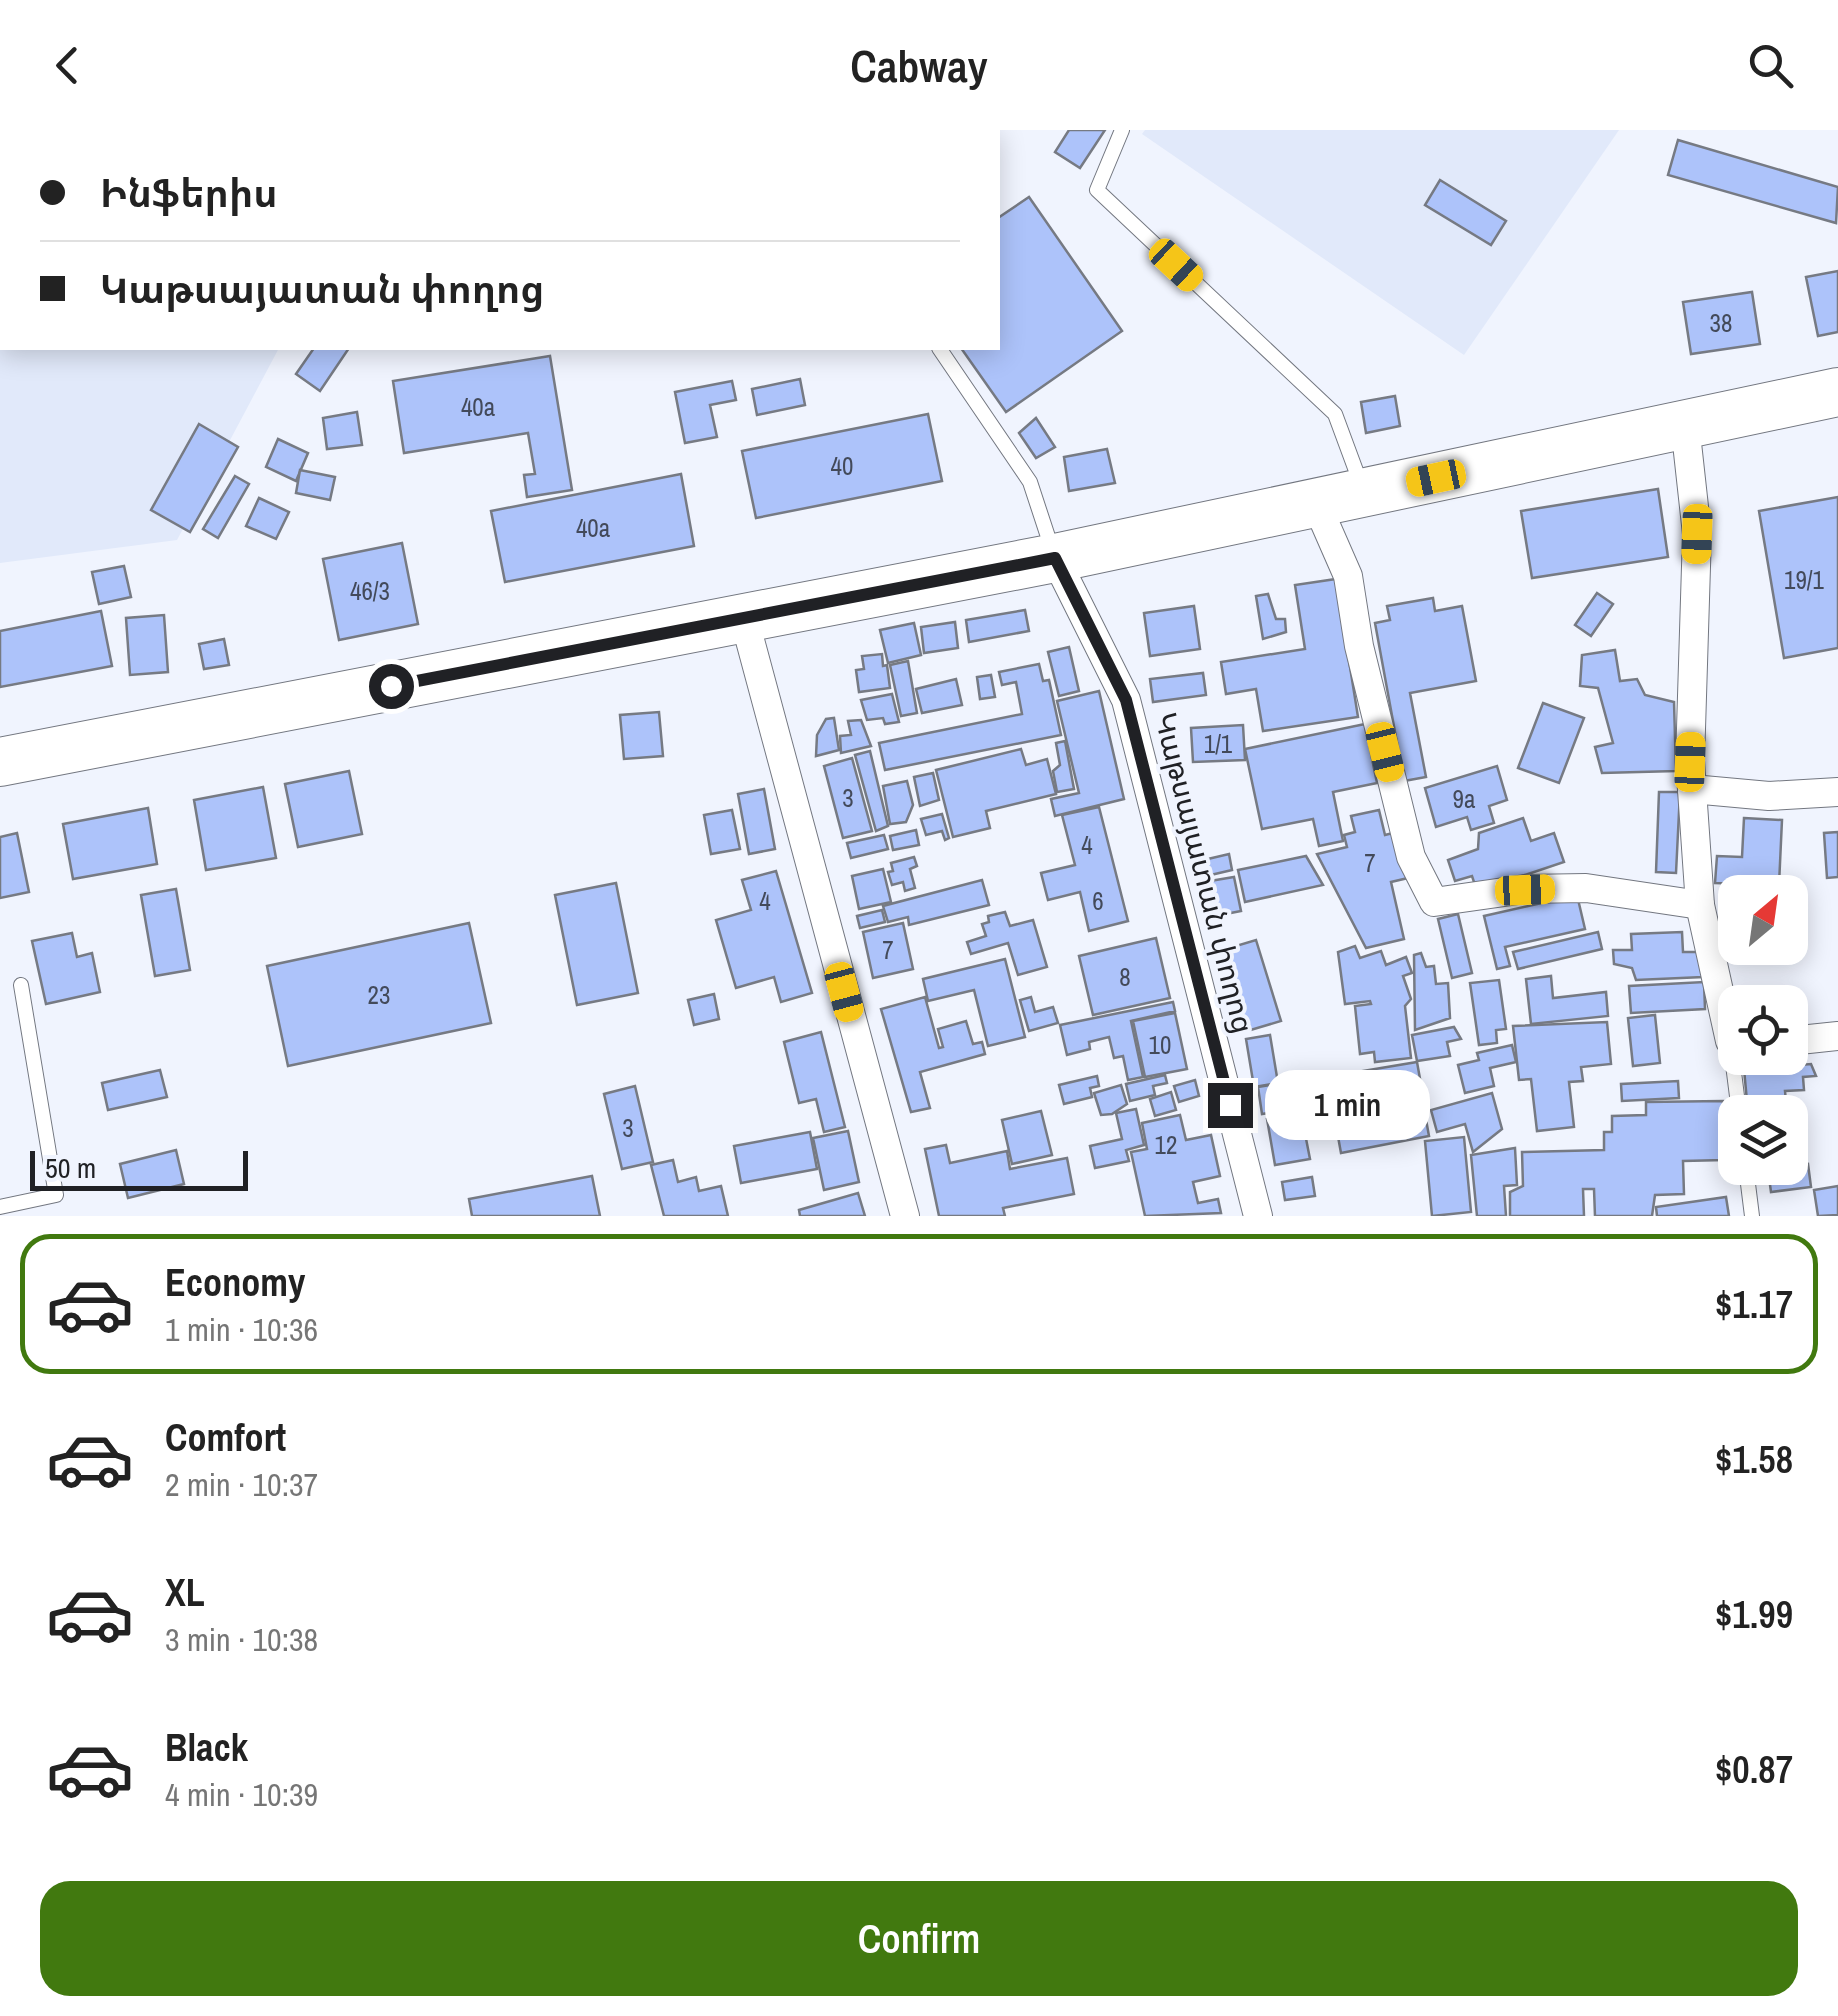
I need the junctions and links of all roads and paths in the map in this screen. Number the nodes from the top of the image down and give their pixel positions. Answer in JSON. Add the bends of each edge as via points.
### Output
{"nodes":[{"id":1,"x":1122,"y":130,"type":"edge"},
{"id":2,"x":940,"y":350,"type":"edge"},
{"id":3,"x":1838,"y":392,"type":"edge"},
{"id":4,"x":1685,"y":425,"type":"junction"},
{"id":5,"x":1364,"y":493,"type":"junction"},
{"id":6,"x":1316,"y":502,"type":"junction"},
{"id":7,"x":1055,"y":558,"type":"junction"},
{"id":8,"x":744,"y":618,"type":"junction"},
{"id":9,"x":0,"y":762,"type":"edge"},
{"id":10,"x":1692,"y":789,"type":"junction"},
{"id":11,"x":1838,"y":792,"type":"edge"},
{"id":12,"x":1700,"y":905,"type":"junction"},
{"id":13,"x":21,"y":984,"type":"dead end"},
{"id":14,"x":1719,"y":985,"type":"edge"},
{"id":15,"x":1838,"y":1036,"type":"edge"},
{"id":16,"x":1808,"y":1039,"type":"edge"},
{"id":17,"x":1748,"y":1185,"type":"edge"},
{"id":18,"x":0,"y":1207,"type":"edge"},
{"id":19,"x":905,"y":1216,"type":"edge"},
{"id":20,"x":1258,"y":1216,"type":"edge"},
{"id":21,"x":1752,"y":1216,"type":"edge"}],
"edges":[{"from":1,"to":5,"type":"lane","via":[[1097,190],[1335,414]]},
{"from":2,"to":7,"type":"lane","via":[[1030,482]]},
{"from":3,"to":4,"type":"highway"},
{"from":4,"to":5,"type":"highway"},
{"from":4,"to":10,"type":"street","via":[[1697,534]]},
{"from":5,"to":6,"type":"highway"},
{"from":6,"to":7,"type":"highway"},
{"from":6,"to":12,"type":"street","via":[[1348,576],[1412,857],[1434,902],[1586,888]]},
{"from":7,"to":8,"type":"highway"},
{"from":7,"to":20,"type":"street","name":"Կաթսայատան փողոց","via":[[1126,700]]},
{"from":8,"to":9,"type":"highway"},
{"from":8,"to":19,"type":"street"},
{"from":10,"to":11,"type":"street","via":[[1769,796]]},
{"from":10,"to":12,"type":"street"},
{"from":12,"to":14,"type":"street"},
{"from":13,"to":18,"type":"lane","via":[[56,1196]]},
{"from":15,"to":16,"type":"street"},
{"from":17,"to":21,"type":"lane"}]}
